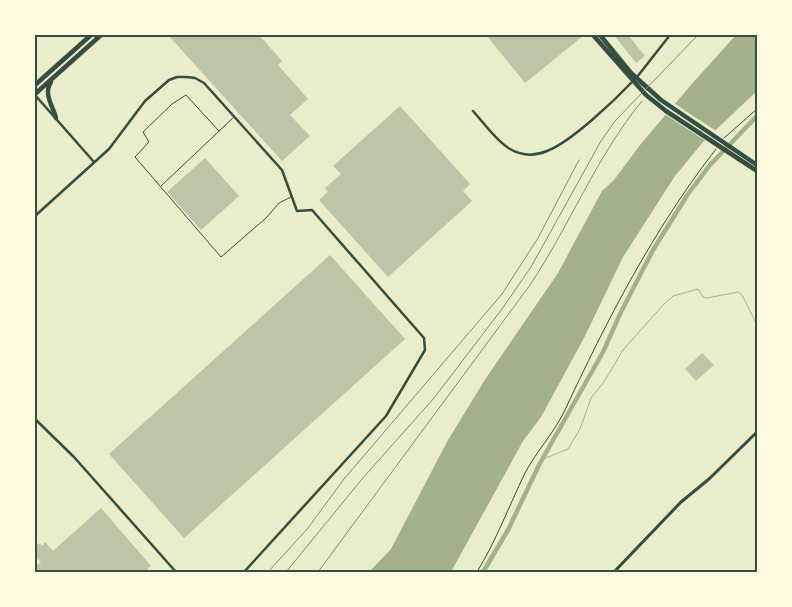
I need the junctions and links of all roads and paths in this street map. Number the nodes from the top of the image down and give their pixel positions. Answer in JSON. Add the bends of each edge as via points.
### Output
{"nodes":[{"id":1,"x":91,"y":35,"type":"edge"},
{"id":2,"x":101,"y":35,"type":"edge"},
{"id":3,"x":593,"y":35,"type":"edge"},
{"id":4,"x":600,"y":35,"type":"edge"},
{"id":5,"x":670,"y":35,"type":"edge"},
{"id":6,"x":56,"y":75,"type":"junction"},
{"id":7,"x":35,"y":85,"type":"edge"},
{"id":8,"x":35,"y":94,"type":"edge"},
{"id":9,"x":757,"y":109,"type":"edge"},
{"id":10,"x":473,"y":110,"type":"dead end"},
{"id":11,"x":234,"y":117,"type":"junction"},
{"id":12,"x":56,"y":118,"type":"junction"},
{"id":13,"x":220,"y":131,"type":"junction"},
{"id":14,"x":94,"y":162,"type":"junction"},
{"id":15,"x":757,"y":164,"type":"edge"},
{"id":16,"x":757,"y":171,"type":"edge"},
{"id":17,"x":160,"y":187,"type":"junction"},
{"id":18,"x":292,"y":196,"type":"junction"},
{"id":19,"x":35,"y":216,"type":"edge"},
{"id":20,"x":35,"y":419,"type":"edge"},
{"id":21,"x":757,"y":432,"type":"edge"},
{"id":22,"x":176,"y":572,"type":"edge"},
{"id":23,"x":244,"y":572,"type":"edge"},
{"id":24,"x":477,"y":572,"type":"edge"},
{"id":25,"x":614,"y":572,"type":"edge"}],
"edges":[{"from":1,"to":7,"type":"main road"},
{"from":2,"to":6,"type":"main road"},
{"from":3,"to":16,"type":"main road","via":[[646,95]]},
{"from":4,"to":15,"type":"main road","via":[[631,73],[661,100]]},
{"from":5,"to":10,"type":"street","via":[[642,73],[616,99],[556,147],[545,152],[528,155],[511,150]]},
{"from":6,"to":8,"type":"main road"},
{"from":6,"to":12,"type":"main road","via":[[48,91]]},
{"from":8,"to":12,"type":"street"},
{"from":9,"to":24,"type":"path","via":[[729,132],[671,210],[628,281],[564,412],[526,473]]},
{"from":11,"to":13,"type":"lane"},
{"from":11,"to":14,"type":"street","via":[[204,83],[194,78],[176,77],[145,101],[109,149]]},
{"from":11,"to":18,"type":"street","via":[[282,170]]},
{"from":12,"to":14,"type":"street"},
{"from":13,"to":17,"type":"lane"},
{"from":13,"to":17,"type":"lane","via":[[186,95],[172,104],[143,132],[149,142],[135,157]]},
{"from":14,"to":19,"type":"street"},
{"from":17,"to":18,"type":"lane","via":[[221,257],[279,203]]},
{"from":18,"to":23,"type":"street","via":[[298,211],[312,210],[326,225],[424,338],[426,350],[386,416]]},
{"from":20,"to":22,"type":"street","via":[[74,457]]},
{"from":21,"to":25,"type":"street","via":[[681,502]]}]}
